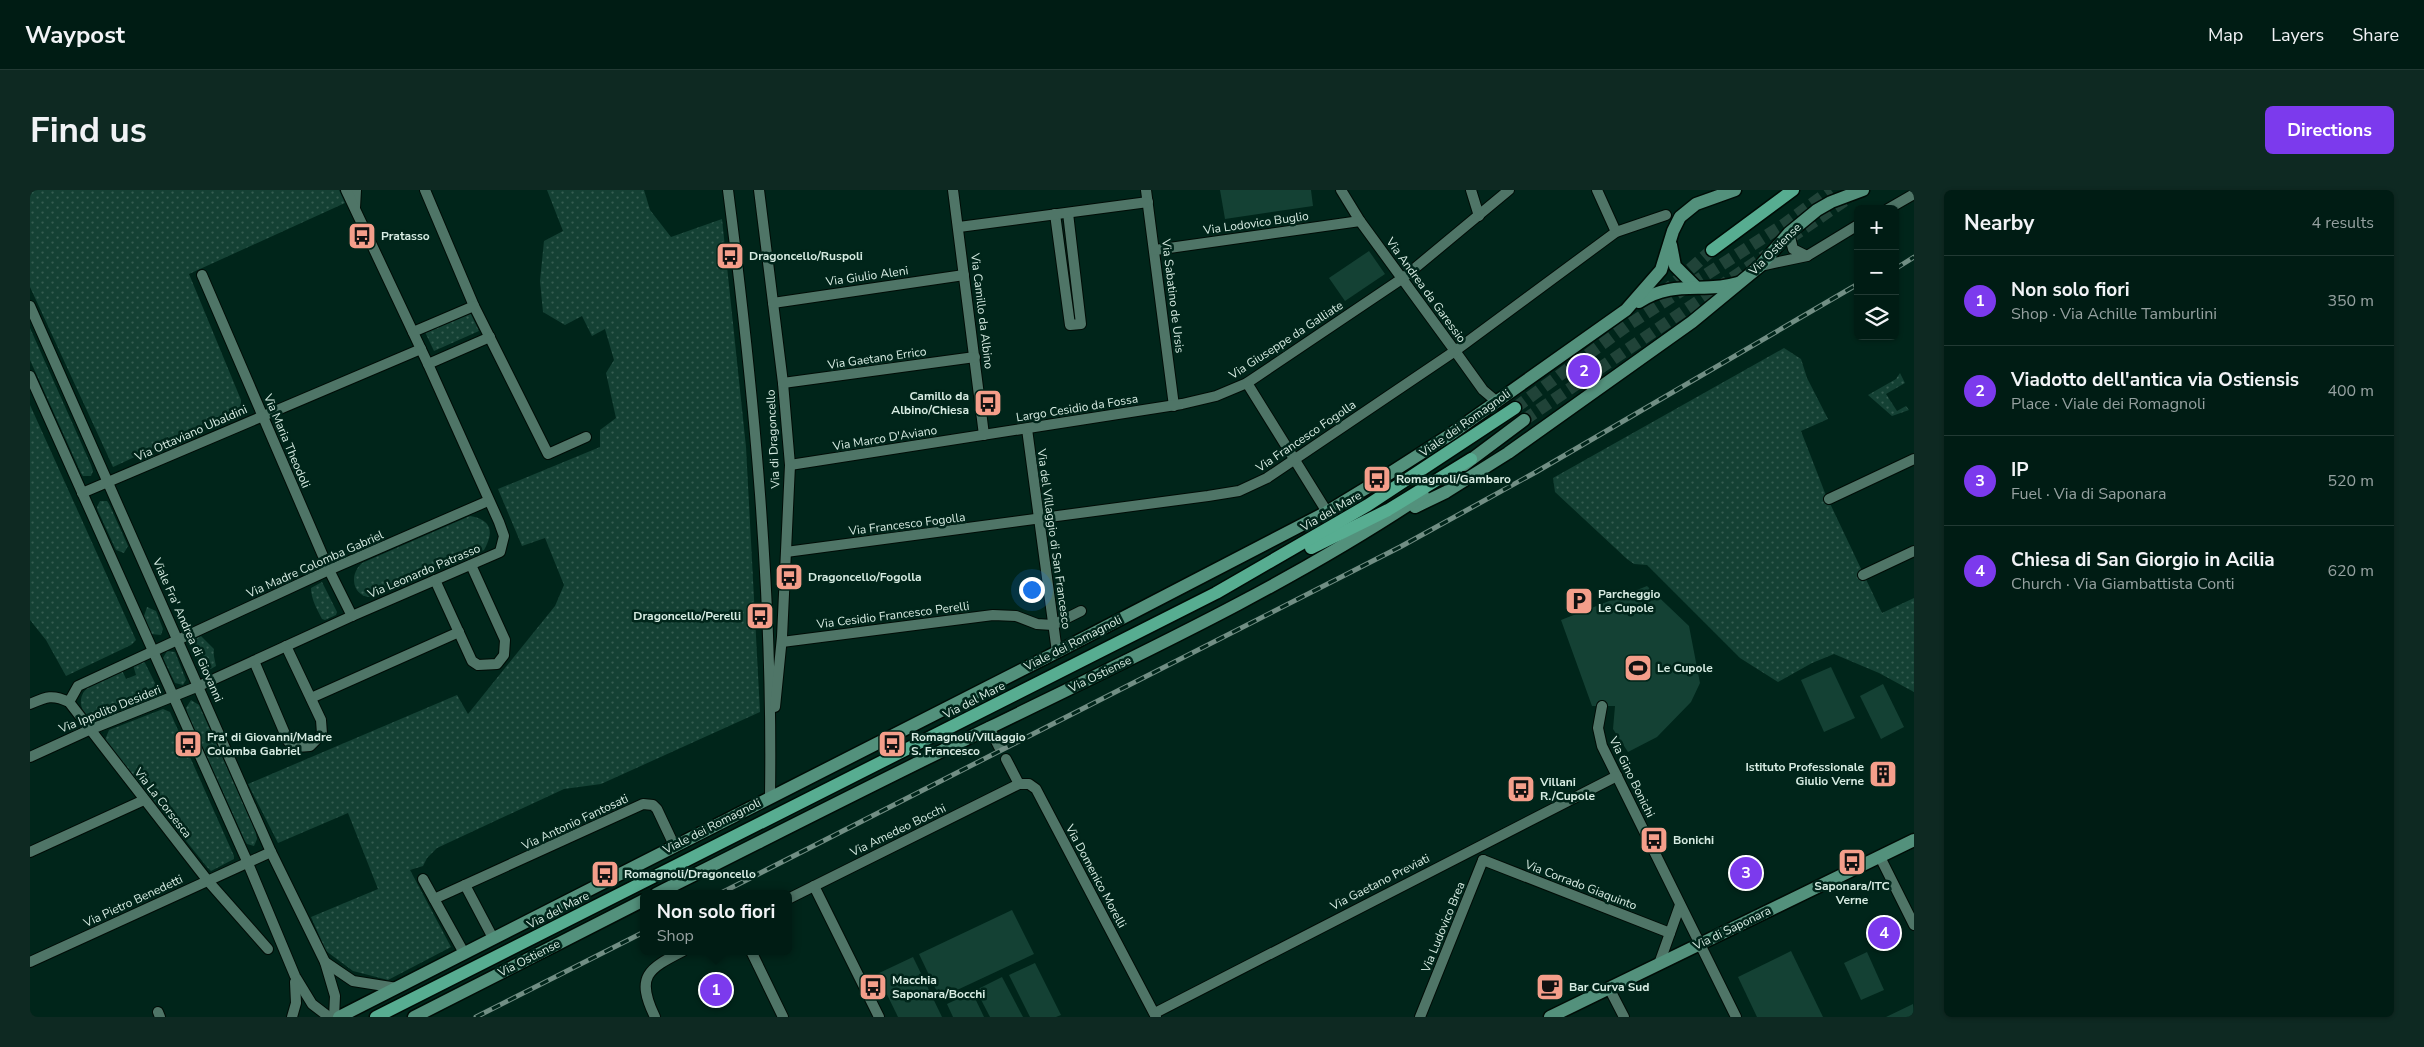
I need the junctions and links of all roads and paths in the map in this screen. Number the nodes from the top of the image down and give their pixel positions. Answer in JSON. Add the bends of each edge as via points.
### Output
{"nodes":[{"id":1,"x":346,"y":190,"type":"edge"},
{"id":2,"x":356,"y":190,"type":"edge"},
{"id":3,"x":424,"y":190,"type":"edge"},
{"id":4,"x":728,"y":190,"type":"edge"},
{"id":5,"x":759,"y":190,"type":"edge"},
{"id":6,"x":953,"y":190,"type":"edge"},
{"id":7,"x":1146,"y":190,"type":"edge"},
{"id":8,"x":1341,"y":190,"type":"edge"},
{"id":9,"x":1471,"y":190,"type":"edge"},
{"id":10,"x":1509,"y":190,"type":"edge"},
{"id":11,"x":1597,"y":190,"type":"edge"},
{"id":12,"x":1735,"y":190,"type":"edge"},
{"id":13,"x":1793,"y":190,"type":"edge"},
{"id":14,"x":1863,"y":190,"type":"edge"},
{"id":15,"x":1914,"y":194,"type":"edge"},
{"id":16,"x":1148,"y":202,"type":"junction"},
{"id":17,"x":1895,"y":205,"type":"edge"},
{"id":18,"x":356,"y":209,"type":"junction"},
{"id":19,"x":1068,"y":213,"type":"junction"},
{"id":20,"x":1055,"y":214,"type":"junction"},
{"id":21,"x":1666,"y":215,"type":"dead end"},
{"id":22,"x":1479,"y":216,"type":"junction"},
{"id":23,"x":1360,"y":220,"type":"junction"},
{"id":24,"x":959,"y":227,"type":"junction"},
{"id":25,"x":1854,"y":227,"type":"edge"},
{"id":26,"x":1616,"y":232,"type":"junction"},
{"id":27,"x":1789,"y":233,"type":"junction"},
{"id":28,"x":1671,"y":238,"type":"junction"},
{"id":29,"x":1155,"y":250,"type":"junction"},
{"id":30,"x":1712,"y":250,"type":"tunnel mouth"},
{"id":31,"x":1807,"y":256,"type":"junction"},
{"id":32,"x":1760,"y":266,"type":"junction"},
{"id":33,"x":964,"y":274,"type":"junction"},
{"id":34,"x":202,"y":275,"type":"dead end"},
{"id":35,"x":1403,"y":278,"type":"junction"},
{"id":36,"x":1742,"y":282,"type":"junction"},
{"id":37,"x":1695,"y":286,"type":"junction"},
{"id":38,"x":773,"y":303,"type":"junction"},
{"id":39,"x":30,"y":306,"type":"edge"},
{"id":40,"x":474,"y":306,"type":"junction"},
{"id":41,"x":1626,"y":310,"type":"junction"},
{"id":42,"x":414,"y":332,"type":"junction"},
{"id":43,"x":490,"y":337,"type":"junction"},
{"id":44,"x":421,"y":349,"type":"junction"},
{"id":45,"x":1455,"y":351,"type":"junction"},
{"id":46,"x":975,"y":357,"type":"junction"},
{"id":47,"x":428,"y":364,"type":"junction"},
{"id":48,"x":30,"y":376,"type":"edge"},
{"id":49,"x":783,"y":383,"type":"junction"},
{"id":50,"x":1247,"y":383,"type":"junction"},
{"id":51,"x":1496,"y":401,"type":"junction"},
{"id":52,"x":1174,"y":406,"type":"junction"},
{"id":53,"x":1514,"y":408,"type":"tunnel mouth"},
{"id":54,"x":262,"y":415,"type":"junction"},
{"id":55,"x":1524,"y":420,"type":"tunnel mouth"},
{"id":56,"x":1027,"y":429,"type":"junction"},
{"id":57,"x":984,"y":435,"type":"junction"},
{"id":58,"x":586,"y":437,"type":"dead end"},
{"id":59,"x":1471,"y":459,"type":"junction"},
{"id":60,"x":1914,"y":459,"type":"edge"},
{"id":61,"x":1294,"y":461,"type":"junction"},
{"id":62,"x":790,"y":465,"type":"junction"},
{"id":63,"x":109,"y":483,"type":"junction"},
{"id":64,"x":82,"y":493,"type":"junction"},
{"id":65,"x":1829,"y":499,"type":"dead end"},
{"id":66,"x":488,"y":501,"type":"junction"},
{"id":67,"x":1327,"y":512,"type":"junction"},
{"id":68,"x":1392,"y":516,"type":"junction"},
{"id":69,"x":1038,"y":519,"type":"junction"},
{"id":70,"x":1914,"y":550,"type":"edge"},
{"id":71,"x":786,"y":552,"type":"junction"},
{"id":72,"x":470,"y":565,"type":"junction"},
{"id":73,"x":329,"y":570,"type":"junction"},
{"id":74,"x":1863,"y":575,"type":"dead end"},
{"id":75,"x":435,"y":580,"type":"junction"},
{"id":76,"x":1216,"y":593,"type":"junction"},
{"id":77,"x":1081,"y":611,"type":"dead end"},
{"id":78,"x":352,"y":616,"type":"junction"},
{"id":79,"x":1053,"y":625,"type":"junction"},
{"id":80,"x":459,"y":632,"type":"junction"},
{"id":81,"x":179,"y":641,"type":"junction"},
{"id":82,"x":782,"y":642,"type":"junction"},
{"id":83,"x":286,"y":646,"type":"junction"},
{"id":84,"x":153,"y":652,"type":"junction"},
{"id":85,"x":1057,"y":652,"type":"junction"},
{"id":86,"x":254,"y":661,"type":"junction"},
{"id":87,"x":199,"y":686,"type":"junction"},
{"id":88,"x":172,"y":698,"type":"junction"},
{"id":89,"x":311,"y":698,"type":"junction"},
{"id":90,"x":69,"y":702,"type":"junction"},
{"id":91,"x":30,"y":704,"type":"edge"},
{"id":92,"x":1602,"y":706,"type":"dead end"},
{"id":93,"x":989,"y":727,"type":"junction"},
{"id":94,"x":89,"y":730,"type":"junction"},
{"id":95,"x":999,"y":747,"type":"dead end"},
{"id":96,"x":770,"y":748,"type":"junction"},
{"id":97,"x":30,"y":757,"type":"edge"},
{"id":98,"x":1006,"y":759,"type":"dead end"},
{"id":99,"x":1618,"y":776,"type":"junction"},
{"id":100,"x":1019,"y":784,"type":"junction"},
{"id":101,"x":770,"y":796,"type":"junction"},
{"id":102,"x":144,"y":800,"type":"junction"},
{"id":103,"x":1914,"y":840,"type":"edge"},
{"id":104,"x":674,"y":846,"type":"junction"},
{"id":105,"x":1476,"y":847,"type":"junction"},
{"id":106,"x":30,"y":852,"type":"edge"},
{"id":107,"x":271,"y":852,"type":"junction"},
{"id":108,"x":1880,"y":857,"type":"junction"},
{"id":109,"x":1483,"y":860,"type":"junction"},
{"id":110,"x":246,"y":861,"type":"junction"},
{"id":111,"x":423,"y":879,"type":"dead end"},
{"id":112,"x":208,"y":881,"type":"junction"},
{"id":113,"x":465,"y":885,"type":"junction"},
{"id":114,"x":814,"y":886,"type":"junction"},
{"id":115,"x":664,"y":890,"type":"edge"},
{"id":116,"x":792,"y":897,"type":"edge"},
{"id":117,"x":434,"y":900,"type":"junction"},
{"id":118,"x":640,"y":902,"type":"edge"},
{"id":119,"x":1680,"y":905,"type":"junction"},
{"id":120,"x":1914,"y":925,"type":"edge"},
{"id":121,"x":1670,"y":933,"type":"junction"},
{"id":122,"x":493,"y":938,"type":"junction"},
{"id":123,"x":1700,"y":944,"type":"junction"},
{"id":124,"x":268,"y":949,"type":"dead end"},
{"id":125,"x":464,"y":953,"type":"junction"},
{"id":126,"x":676,"y":955,"type":"edge"},
{"id":127,"x":753,"y":955,"type":"edge"},
{"id":128,"x":30,"y":962,"type":"edge"},
{"id":129,"x":325,"y":962,"type":"junction"},
{"id":130,"x":1659,"y":964,"type":"junction"},
{"id":131,"x":295,"y":976,"type":"junction"},
{"id":132,"x":398,"y":988,"type":"junction"},
{"id":133,"x":1609,"y":988,"type":"junction"},
{"id":134,"x":1156,"y":1015,"type":"edge"},
{"id":135,"x":292,"y":1017,"type":"edge"},
{"id":136,"x":329,"y":1017,"type":"edge"},
{"id":137,"x":334,"y":1017,"type":"edge"},
{"id":138,"x":339,"y":1017,"type":"edge"},
{"id":139,"x":376,"y":1017,"type":"edge"},
{"id":140,"x":414,"y":1017,"type":"edge"},
{"id":141,"x":655,"y":1017,"type":"edge"},
{"id":142,"x":783,"y":1017,"type":"edge"},
{"id":143,"x":880,"y":1017,"type":"edge"},
{"id":144,"x":1420,"y":1017,"type":"edge"},
{"id":145,"x":1550,"y":1017,"type":"edge"},
{"id":146,"x":1624,"y":1017,"type":"edge"},
{"id":147,"x":1736,"y":1017,"type":"edge"}],
"edges":[{"from":1,"to":18,"type":"street","name":"Via Leonardo Patrasso"},
{"from":2,"to":18,"type":"street","name":"Via Leonardo Patrasso"},
{"from":3,"to":40,"type":"street"},
{"from":4,"to":96,"type":"street","name":"Via di Dragoncello","via":[[758,472]]},
{"from":5,"to":38,"type":"street","name":"Via di Dragoncello"},
{"from":6,"to":24,"type":"street","name":"Via Camillo da Albino"},
{"from":7,"to":16,"type":"street","name":"Via Sabatino de Ursis"},
{"from":8,"to":23,"type":"street","name":"Via Andrea da Garessio"},
{"from":9,"to":22,"type":"street"},
{"from":10,"to":22,"type":"street","name":"Via Giuseppe da Galliate"},
{"from":11,"to":26,"type":"street"},
{"from":12,"to":28,"type":"main road","name":"Viale dei Romagnoli","via":[[1703,200],[1685,211]]},
{"from":13,"to":30,"type":"main road"},
{"from":14,"to":27,"type":"main road","name":"Via Ostiense","via":[[1822,206]]},
{"from":15,"to":17,"type":"street"},
{"from":16,"to":19,"type":"street"},
{"from":16,"to":29,"type":"street","name":"Via Sabatino de Ursis"},
{"from":18,"to":42,"type":"street","name":"Via Leonardo Patrasso"},
{"from":19,"to":20,"type":"street"},
{"from":19,"to":20,"type":"street","via":[[1081,324],[1070,326]]},
{"from":20,"to":24,"type":"street"},
{"from":21,"to":26,"type":"street","name":"Via Francesco Fogolla"},
{"from":22,"to":35,"type":"street","name":"Via Giuseppe da Galliate"},
{"from":23,"to":29,"type":"street","name":"Via Lodovico Buglio"},
{"from":23,"to":35,"type":"street","name":"Via Andrea da Garessio"},
{"from":24,"to":33,"type":"street","name":"Via Camillo da Albino"},
{"from":25,"to":31,"type":"street"},
{"from":26,"to":45,"type":"street","name":"Via Francesco Fogolla"},
{"from":27,"to":31,"type":"street","via":[[1793,249]]},
{"from":27,"to":32,"type":"main road","name":"Via Ostiense"},
{"from":28,"to":37,"type":"main road","via":[[1674,263]]},
{"from":28,"to":41,"type":"main road","name":"Viale dei Romagnoli","via":[[1661,270]]},
{"from":29,"to":52,"type":"street","name":"Via Sabatino de Ursis"},
{"from":31,"to":32,"type":"street"},
{"from":32,"to":36,"type":"main road","name":"Via Ostiense"},
{"from":33,"to":38,"type":"street","name":"Via Giulio Aleni"},
{"from":33,"to":46,"type":"street","name":"Via Camillo da Albino"},
{"from":34,"to":54,"type":"street","name":"Via Maria Theodoli"},
{"from":35,"to":45,"type":"street","name":"Via Andrea da Garessio"},
{"from":35,"to":50,"type":"street","name":"Via Giuseppe da Galliate"},
{"from":36,"to":37,"type":"main road","name":"Via Ostiense","via":[[1726,286]]},
{"from":36,"to":68,"type":"main road","via":[[1692,322],[1508,453],[1440,496]]},
{"from":37,"to":41,"type":"main road","name":"Via Ostiense","via":[[1658,292]]},
{"from":38,"to":49,"type":"street","name":"Via di Dragoncello"},
{"from":39,"to":63,"type":"street","name":"Viale Fra' Andrea di Giovanni"},
{"from":40,"to":42,"type":"street"},
{"from":40,"to":43,"type":"street"},
{"from":41,"to":51,"type":"main road","name":"Viale dei Romagnoli"},
{"from":42,"to":44,"type":"street","name":"Via Leonardo Patrasso"},
{"from":43,"to":47,"type":"street"},
{"from":43,"to":58,"type":"street","via":[[548,454]]},
{"from":44,"to":47,"type":"street","name":"Via Leonardo Patrasso"},
{"from":44,"to":54,"type":"street","name":"Via Ottaviano Ubaldini"},
{"from":45,"to":51,"type":"street","name":"Via Andrea da Garessio"},
{"from":45,"to":61,"type":"street","name":"Via Francesco Fogolla"},
{"from":46,"to":49,"type":"street","name":"Via Gaetano Errico"},
{"from":46,"to":57,"type":"street","name":"Via Camillo da Albino"},
{"from":47,"to":66,"type":"street","name":"Via Leonardo Patrasso"},
{"from":48,"to":64,"type":"street"},
{"from":49,"to":62,"type":"street","name":"Via di Dragoncello"},
{"from":50,"to":52,"type":"street","name":"Via Giuseppe da Galliate","via":[[1216,396]]},
{"from":50,"to":61,"type":"street"},
{"from":51,"to":67,"type":"main road","name":"Viale dei Romagnoli","via":[[1419,456]]},
{"from":52,"to":56,"type":"street","name":"Largo Cesidio da Fossa"},
{"from":53,"to":76,"type":"main road","name":"Via del Mare","via":[[1368,506]]},
{"from":54,"to":63,"type":"street","name":"Via Ottaviano Ubaldini"},
{"from":54,"to":73,"type":"street","name":"Via Maria Theodoli"},
{"from":55,"to":59,"type":"main road","name":"Via Ostiense"},
{"from":56,"to":57,"type":"street","name":"Largo Cesidio da Fossa"},
{"from":56,"to":69,"type":"street","name":"Via del Villaggio di San Francesco"},
{"from":57,"to":62,"type":"street","name":"Via Marco D'Aviano"},
{"from":59,"to":68,"type":"main road","name":"Via Ostiense"},
{"from":59,"to":76,"type":"main road","via":[[1372,518]]},
{"from":60,"to":65,"type":"street"},
{"from":61,"to":67,"type":"street"},
{"from":61,"to":69,"type":"street","name":"Via Francesco Fogolla","via":[[1239,491]]},
{"from":62,"to":71,"type":"street","name":"Via di Dragoncello"},
{"from":63,"to":64,"type":"street","name":"Via Ottaviano Ubaldini"},
{"from":63,"to":81,"type":"street","name":"Viale Fra' Andrea di Giovanni"},
{"from":64,"to":84,"type":"street"},
{"from":66,"to":72,"type":"street","name":"Via Leonardo Patrasso","via":[[504,536],[500,552]]},
{"from":66,"to":73,"type":"street","name":"Via Madre Colomba Gabriel"},
{"from":67,"to":85,"type":"main road","name":"Viale dei Romagnoli"},
{"from":68,"to":93,"type":"main road","name":"Via Ostiense","via":[[1298,572],[1173,639]]},
{"from":69,"to":71,"type":"street","name":"Via Francesco Fogolla"},
{"from":69,"to":79,"type":"street","name":"Via del Villaggio di San Francesco"},
{"from":70,"to":74,"type":"street"},
{"from":71,"to":82,"type":"street","name":"Via di Dragoncello"},
{"from":72,"to":75,"type":"street","name":"Via Leonardo Patrasso"},
{"from":72,"to":80,"type":"street","via":[[505,640],[502,660],[491,666],[478,665],[472,661]]},
{"from":73,"to":78,"type":"street","name":"Via Maria Theodoli"},
{"from":73,"to":81,"type":"street","name":"Via Madre Colomba Gabriel"},
{"from":75,"to":78,"type":"street","name":"Via Leonardo Patrasso"},
{"from":75,"to":80,"type":"street"},
{"from":76,"to":139,"type":"main road","name":"Via del Mare"},
{"from":77,"to":79,"type":"street"},
{"from":78,"to":83,"type":"street","name":"Via Leonardo Patrasso"},
{"from":79,"to":82,"type":"street","name":"Via Cesidio Francesco Perelli","via":[[1037,624],[1009,615],[993,615]]},
{"from":79,"to":85,"type":"street","name":"Via del Villaggio di San Francesco"},
{"from":80,"to":89,"type":"street"},
{"from":81,"to":84,"type":"street","name":"Via Madre Colomba Gabriel"},
{"from":81,"to":87,"type":"street","name":"Viale Fra' Andrea di Giovanni"},
{"from":82,"to":96,"type":"street","name":"Via di Dragoncello"},
{"from":83,"to":86,"type":"street","name":"Via Leonardo Patrasso"},
{"from":83,"to":89,"type":"street"},
{"from":84,"to":88,"type":"street"},
{"from":84,"to":90,"type":"street","name":"Via Madre Colomba Gabriel","via":[[78,686]]},
{"from":85,"to":101,"type":"main road","name":"Viale dei Romagnoli"},
{"from":86,"to":87,"type":"street","name":"Via Leonardo Patrasso"},
{"from":86,"to":89,"type":"street","via":[[288,741],[297,747],[310,746],[322,734],[321,720]]},
{"from":87,"to":88,"type":"street","name":"Via Ippolito Desideri"},
{"from":87,"to":107,"type":"street","name":"Viale Fra' Andrea di Giovanni"},
{"from":88,"to":94,"type":"street","name":"Via Ippolito Desideri"},
{"from":88,"to":110,"type":"street"},
{"from":90,"to":91,"type":"street","via":[[58,696]]},
{"from":90,"to":94,"type":"street","name":"Via La Corsesca"},
{"from":92,"to":99,"type":"street","name":"Via Gino Bonichi","via":[[1598,736]]},
{"from":93,"to":95,"type":"street"},
{"from":93,"to":115,"type":"main road","name":"Via Ostiense"},
{"from":94,"to":97,"type":"street","name":"Via Ippolito Desideri"},
{"from":94,"to":102,"type":"street","name":"Via La Corsesca"},
{"from":96,"to":101,"type":"street","name":"Via di Dragoncello"},
{"from":98,"to":100,"type":"street"},
{"from":99,"to":105,"type":"street","name":"Via Gaetano Previati"},
{"from":99,"to":119,"type":"street","name":"Via Gino Bonichi"},
{"from":100,"to":114,"type":"street","name":"Via Amedeo Bocchi"},
{"from":100,"to":134,"type":"street","name":"Via Domenico Morelli","via":[[1029,784],[1036,789]]},
{"from":101,"to":104,"type":"main road","name":"Viale dei Romagnoli"},
{"from":102,"to":106,"type":"street"},
{"from":102,"to":112,"type":"street","name":"Via La Corsesca"},
{"from":103,"to":108,"type":"main road","name":"Via di Saponara"},
{"from":104,"to":113,"type":"street","name":"Via Antonio Fantosati","via":[[657,809],[646,804]]},
{"from":104,"to":122,"type":"main road","name":"Viale dei Romagnoli"},
{"from":105,"to":109,"type":"street"},
{"from":105,"to":134,"type":"street","name":"Via Gaetano Previati"},
{"from":107,"to":110,"type":"street","name":"Via Pietro Benedetti"},
{"from":107,"to":129,"type":"street","name":"Viale Fra' Andrea di Giovanni"},
{"from":108,"to":120,"type":"street"},
{"from":108,"to":123,"type":"main road","name":"Via di Saponara"},
{"from":109,"to":121,"type":"street","name":"Via Corrado Giaquinto"},
{"from":109,"to":144,"type":"street","name":"Via Ludovico Brea"},
{"from":110,"to":112,"type":"street","name":"Via Pietro Benedetti"},
{"from":110,"to":131,"type":"street"},
{"from":111,"to":117,"type":"street"},
{"from":112,"to":124,"type":"street","name":"Via La Corsesca"},
{"from":112,"to":128,"type":"street","name":"Via Pietro Benedetti"},
{"from":113,"to":117,"type":"street","name":"Via Antonio Fantosati"},
{"from":113,"to":122,"type":"street"},
{"from":114,"to":116,"type":"street","name":"Via Amedeo Bocchi"},
{"from":114,"to":143,"type":"street"},
{"from":117,"to":125,"type":"street"},
{"from":118,"to":140,"type":"main road","name":"Via Ostiense"},
{"from":119,"to":121,"type":"street"},
{"from":119,"to":123,"type":"street","name":"Via Gino Bonichi"},
{"from":121,"to":130,"type":"street"},
{"from":122,"to":125,"type":"main road","name":"Viale dei Romagnoli"},
{"from":123,"to":130,"type":"main road","name":"Via di Saponara"},
{"from":123,"to":147,"type":"street","name":"Via Gino Bonichi"},
{"from":125,"to":132,"type":"main road","name":"Viale dei Romagnoli"},
{"from":126,"to":141,"type":"street","via":[[654,967],[646,978],[646,995]]},
{"from":127,"to":142,"type":"street"},
{"from":129,"to":132,"type":"street","name":"Viale Fra' Andrea di Giovanni","via":[[353,981]]},
{"from":129,"to":137,"type":"street","name":"Viale Fra' Andrea di Giovanni","via":[[335,996]]},
{"from":130,"to":133,"type":"main road","name":"Via di Saponara"},
{"from":131,"to":135,"type":"street","via":[[296,1003]]},
{"from":131,"to":136,"type":"street","via":[[312,1004]]},
{"from":132,"to":138,"type":"main road","name":"Viale dei Romagnoli"},
{"from":133,"to":145,"type":"main road","name":"Via di Saponara"},
{"from":133,"to":146,"type":"street"}]}
